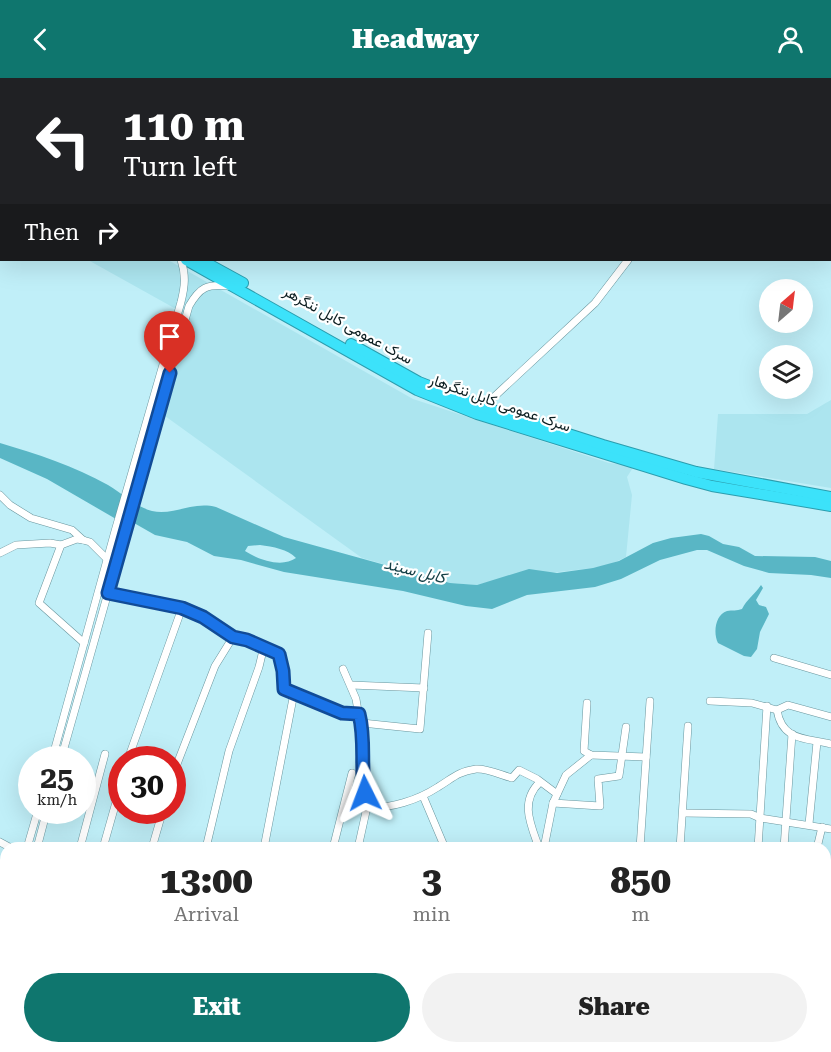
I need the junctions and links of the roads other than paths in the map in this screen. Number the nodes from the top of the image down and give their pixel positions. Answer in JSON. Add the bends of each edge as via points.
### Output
{"nodes":[{"id":1,"x":181,"y":261,"type":"edge"},
{"id":2,"x":188,"y":261,"type":"edge"},
{"id":3,"x":203,"y":261,"type":"edge"},
{"id":4,"x":627,"y":261,"type":"edge"},
{"id":5,"x":234,"y":286,"type":"junction"},
{"id":6,"x":480,"y":411,"type":"junction"},
{"id":7,"x":0,"y":495,"type":"edge"},
{"id":8,"x":831,"y":497,"type":"edge"},
{"id":9,"x":831,"y":506,"type":"edge"},
{"id":10,"x":83,"y":540,"type":"junction"},
{"id":11,"x":61,"y":545,"type":"junction"},
{"id":12,"x":0,"y":553,"type":"edge"},
{"id":13,"x":107,"y":559,"type":"junction"},
{"id":14,"x":108,"y":593,"type":"junction"},
{"id":15,"x":182,"y":608,"type":"junction"},
{"id":16,"x":428,"y":633,"type":"dead end"},
{"id":17,"x":233,"y":637,"type":"junction"},
{"id":18,"x":84,"y":643,"type":"junction"},
{"id":19,"x":264,"y":646,"type":"junction"},
{"id":20,"x":774,"y":658,"type":"dead end"},
{"id":21,"x":343,"y":669,"type":"dead end"},
{"id":22,"x":831,"y":675,"type":"edge"},
{"id":23,"x":73,"y":684,"type":"junction"},
{"id":24,"x":351,"y":685,"type":"junction"},
{"id":25,"x":82,"y":687,"type":"junction"},
{"id":26,"x":424,"y":688,"type":"junction"},
{"id":27,"x":294,"y":693,"type":"junction"},
{"id":28,"x":650,"y":701,"type":"dead end"},
{"id":29,"x":710,"y":701,"type":"dead end"},
{"id":30,"x":587,"y":703,"type":"dead end"},
{"id":31,"x":767,"y":706,"type":"junction"},
{"id":32,"x":777,"y":710,"type":"junction"},
{"id":33,"x":359,"y":714,"type":"junction"},
{"id":34,"x":831,"y":717,"type":"edge"},
{"id":35,"x":362,"y":723,"type":"junction"},
{"id":36,"x":688,"y":726,"type":"dead end"},
{"id":37,"x":626,"y":727,"type":"dead end"},
{"id":38,"x":792,"y":734,"type":"junction"},
{"id":39,"x":817,"y":742,"type":"junction"},
{"id":40,"x":831,"y":744,"type":"edge"},
{"id":41,"x":56,"y":746,"type":"edge"},
{"id":42,"x":66,"y":746,"type":"edge"},
{"id":43,"x":134,"y":746,"type":"edge"},
{"id":44,"x":184,"y":746,"type":"edge"},
{"id":45,"x":105,"y":754,"type":"dead end"},
{"id":46,"x":591,"y":755,"type":"junction"},
{"id":47,"x":621,"y":756,"type":"junction"},
{"id":48,"x":646,"y":758,"type":"junction"},
{"id":49,"x":352,"y":773,"type":"dead end"},
{"id":50,"x":540,"y":782,"type":"junction"},
{"id":51,"x":557,"y":794,"type":"junction"},
{"id":52,"x":423,"y":796,"type":"junction"},
{"id":53,"x":553,"y":803,"type":"junction"},
{"id":54,"x":367,"y":807,"type":"junction"},
{"id":55,"x":683,"y":813,"type":"junction"},
{"id":56,"x":760,"y":818,"type":"junction"},
{"id":57,"x":831,"y":819,"type":"edge"},
{"id":58,"x":786,"y":821,"type":"junction"},
{"id":59,"x":34,"y":824,"type":"edge"},
{"id":60,"x":43,"y":824,"type":"edge"},
{"id":61,"x":110,"y":824,"type":"edge"},
{"id":62,"x":158,"y":824,"type":"edge"},
{"id":63,"x":809,"y":824,"type":"junction"},
{"id":64,"x":828,"y":828,"type":"edge"},
{"id":65,"x":29,"y":842,"type":"edge"},
{"id":66,"x":39,"y":842,"type":"edge"},
{"id":67,"x":82,"y":842,"type":"edge"},
{"id":68,"x":105,"y":842,"type":"edge"},
{"id":69,"x":154,"y":842,"type":"edge"},
{"id":70,"x":207,"y":842,"type":"edge"},
{"id":71,"x":265,"y":842,"type":"edge"},
{"id":72,"x":335,"y":842,"type":"edge"},
{"id":73,"x":359,"y":842,"type":"edge"},
{"id":74,"x":442,"y":842,"type":"edge"},
{"id":75,"x":539,"y":842,"type":"edge"},
{"id":76,"x":543,"y":842,"type":"edge"},
{"id":77,"x":640,"y":842,"type":"edge"},
{"id":78,"x":681,"y":842,"type":"edge"},
{"id":79,"x":758,"y":842,"type":"edge"},
{"id":80,"x":784,"y":842,"type":"edge"},
{"id":81,"x":821,"y":842,"type":"edge"}],
"edges":[{"from":1,"to":13,"type":"street","via":[[185,285],[181,302]]},
{"from":2,"to":5,"type":"highway","name":"سرک عمومی کابل ننگرهار"},
{"from":3,"to":6,"type":"highway","name":"سرک عمومی کابل ننگرهر","via":[[419,382]]},
{"from":4,"to":6,"type":"street","via":[[595,303]]},
{"from":5,"to":6,"type":"highway","name":"سرک عمومی کابل ننگرهار","via":[[417,390]]},
{"from":5,"to":14,"type":"street","via":[[206,287],[196,293],[189,306]]},
{"from":6,"to":8,"type":"highway","name":"سرک عمومی کابل ننگرهار","via":[[696,472]]},
{"from":6,"to":9,"type":"highway","name":"سرک عمومی کابل ننگرهار","via":[[686,479]]},
{"from":7,"to":10,"type":"street","via":[[32,518],[72,530]]},
{"from":10,"to":11,"type":"street"},
{"from":10,"to":13,"type":"street"},
{"from":11,"to":12,"type":"street","via":[[16,545]]},
{"from":11,"to":18,"type":"street","via":[[39,603]]},
{"from":13,"to":18,"type":"street"},
{"from":14,"to":15,"type":"street"},
{"from":14,"to":25,"type":"street"},
{"from":15,"to":17,"type":"street"},
{"from":15,"to":43,"type":"street"},
{"from":16,"to":26,"type":"street"},
{"from":17,"to":19,"type":"street"},
{"from":17,"to":44,"type":"street","via":[[215,666]]},
{"from":18,"to":23,"type":"street"},
{"from":19,"to":27,"type":"street","via":[[279,654],[284,689]]},
{"from":19,"to":70,"type":"street","via":[[229,751]]},
{"from":20,"to":22,"type":"street"},
{"from":21,"to":24,"type":"street"},
{"from":23,"to":25,"type":"street"},
{"from":23,"to":41,"type":"street"},
{"from":24,"to":26,"type":"street"},
{"from":24,"to":33,"type":"street"},
{"from":25,"to":42,"type":"street"},
{"from":26,"to":35,"type":"street","via":[[420,729]]},
{"from":27,"to":33,"type":"street","via":[[342,713]]},
{"from":27,"to":71,"type":"street"},
{"from":28,"to":48,"type":"street"},
{"from":29,"to":31,"type":"street"},
{"from":30,"to":46,"type":"street","via":[[583,748]]},
{"from":31,"to":32,"type":"street"},
{"from":31,"to":56,"type":"street"},
{"from":32,"to":34,"type":"street","via":[[788,705]]},
{"from":32,"to":38,"type":"street","via":[[785,730]]},
{"from":33,"to":35,"type":"street"},
{"from":35,"to":54,"type":"street"},
{"from":36,"to":55,"type":"street"},
{"from":37,"to":47,"type":"street"},
{"from":38,"to":39,"type":"street"},
{"from":38,"to":58,"type":"street"},
{"from":39,"to":40,"type":"street"},
{"from":39,"to":63,"type":"street"},
{"from":45,"to":67,"type":"street"},
{"from":46,"to":47,"type":"street"},
{"from":46,"to":51,"type":"street","via":[[566,775]]},
{"from":47,"to":48,"type":"street"},
{"from":47,"to":53,"type":"street","via":[[619,776],[598,779],[600,806]]},
{"from":48,"to":77,"type":"street"},
{"from":49,"to":72,"type":"street"},
{"from":50,"to":51,"type":"street"},
{"from":50,"to":52,"type":"street","via":[[519,770],[512,778],[478,769],[454,775]]},
{"from":50,"to":75,"type":"street","via":[[527,807]]},
{"from":51,"to":53,"type":"street"},
{"from":52,"to":54,"type":"street","via":[[380,808]]},
{"from":52,"to":74,"type":"street"},
{"from":53,"to":76,"type":"street"},
{"from":54,"to":73,"type":"street"},
{"from":55,"to":56,"type":"street","via":[[751,814]]},
{"from":55,"to":78,"type":"street"},
{"from":56,"to":58,"type":"street"},
{"from":56,"to":79,"type":"street"},
{"from":57,"to":64,"type":"street"},
{"from":58,"to":63,"type":"street"},
{"from":58,"to":80,"type":"street"},
{"from":59,"to":65,"type":"street"},
{"from":60,"to":66,"type":"street"},
{"from":61,"to":68,"type":"street"},
{"from":62,"to":69,"type":"street"},
{"from":63,"to":64,"type":"street"},
{"from":64,"to":81,"type":"street"}]}
